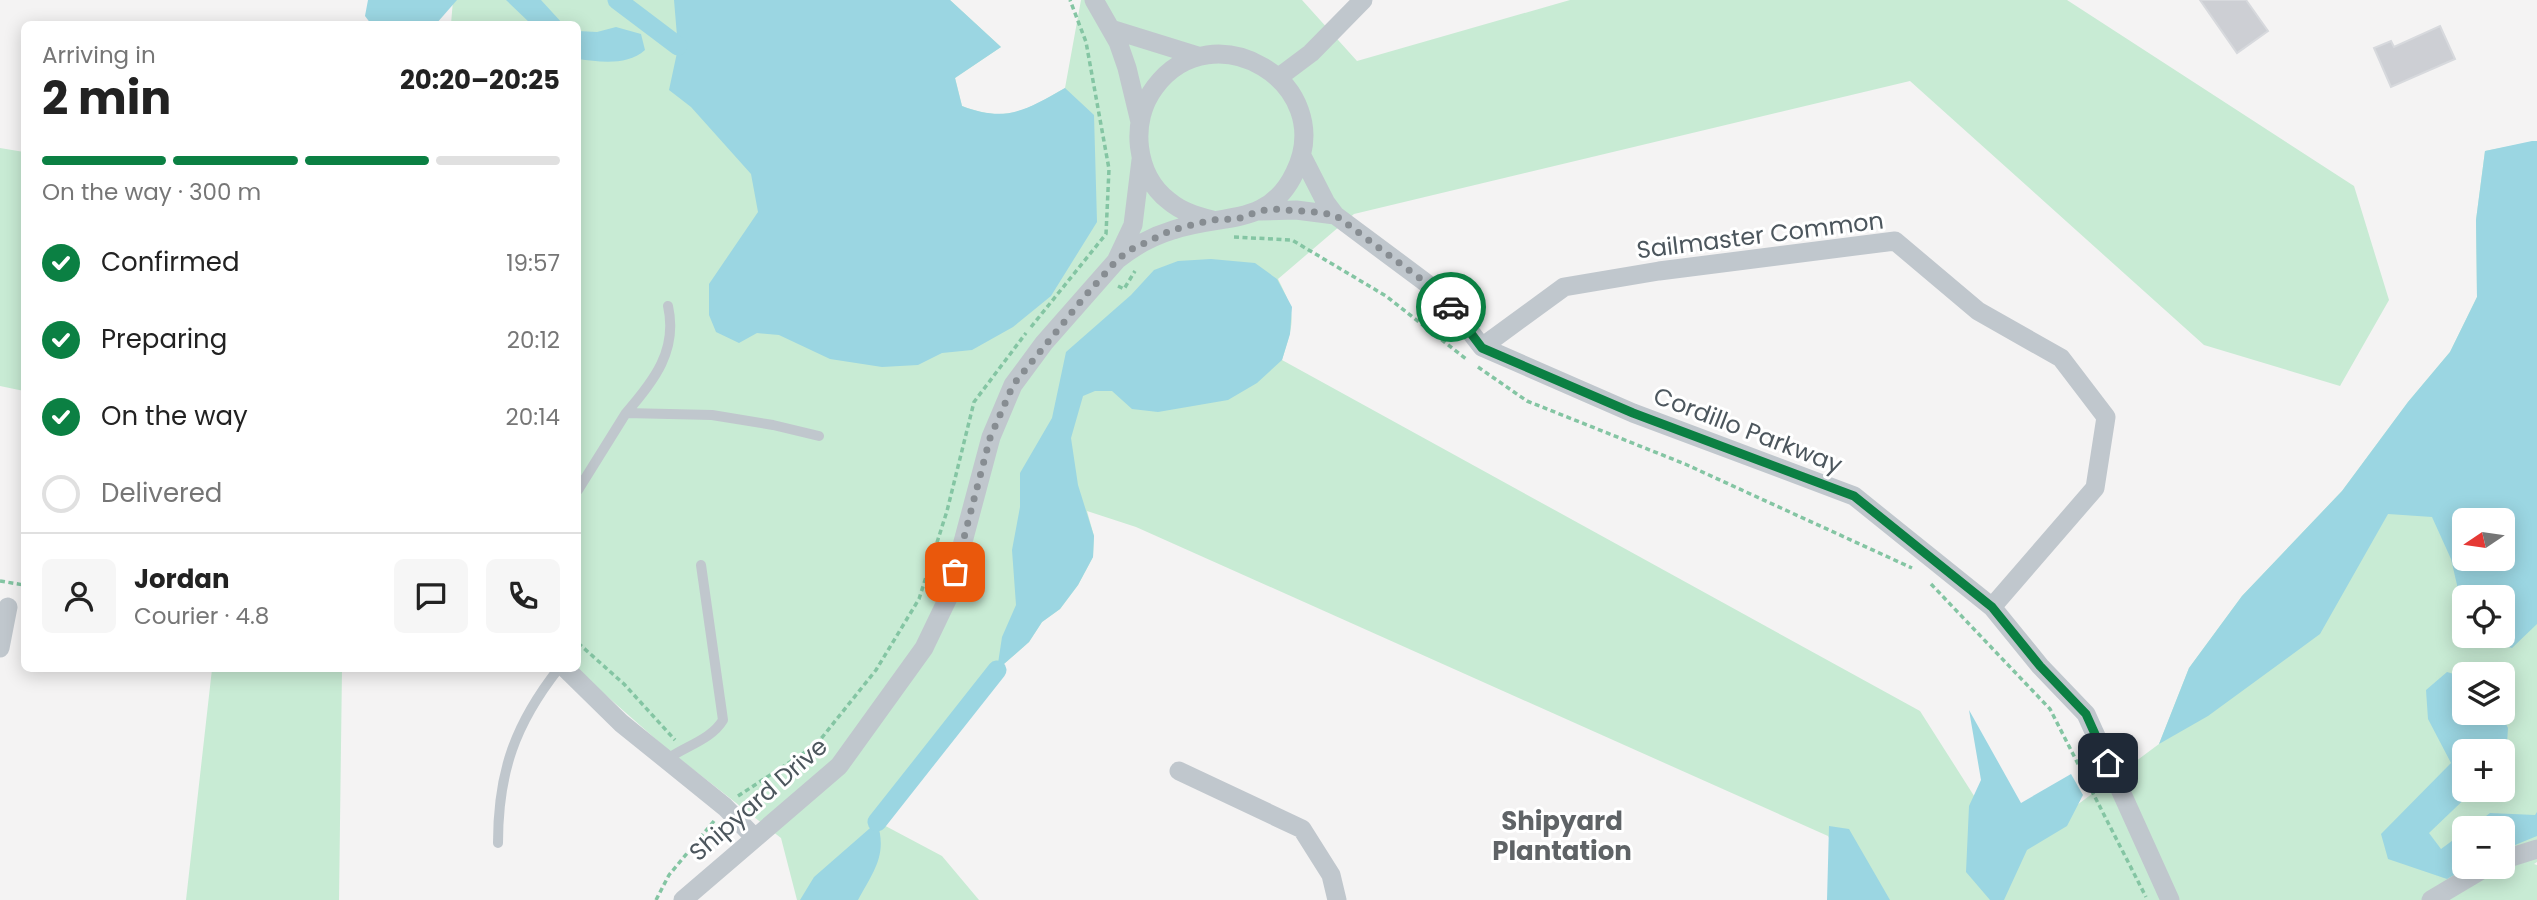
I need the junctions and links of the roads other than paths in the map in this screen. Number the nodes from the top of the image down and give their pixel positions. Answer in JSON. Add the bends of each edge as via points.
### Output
{"nodes":[{"id":1,"x":1094,"y":0,"type":"edge"},
{"id":2,"x":1363,"y":0,"type":"edge"},
{"id":3,"x":1111,"y":29,"type":"junction"},
{"id":4,"x":1198,"y":56,"type":"junction"},
{"id":5,"x":1279,"y":77,"type":"junction"},
{"id":6,"x":1140,"y":123,"type":"junction"},
{"id":7,"x":1302,"y":156,"type":"junction"},
{"id":8,"x":1141,"y":159,"type":"junction"},
{"id":9,"x":1260,"y":211,"type":"junction"},
{"id":10,"x":1335,"y":215,"type":"junction"},
{"id":11,"x":1212,"y":220,"type":"junction"},
{"id":12,"x":1117,"y":260,"type":"junction"},
{"id":13,"x":668,"y":306,"type":"dead end"},
{"id":14,"x":1482,"y":348,"type":"junction"},
{"id":15,"x":626,"y":413,"type":"junction"},
{"id":16,"x":819,"y":436,"type":"dead end"},
{"id":17,"x":581,"y":484,"type":"edge"},
{"id":18,"x":701,"y":565,"type":"dead end"},
{"id":19,"x":1992,"y":607,"type":"junction"},
{"id":20,"x":11,"y":608,"type":"edge"},
{"id":21,"x":0,"y":648,"type":"edge"},
{"id":22,"x":556,"y":672,"type":"edge"},
{"id":23,"x":569,"y":672,"type":"edge"},
{"id":24,"x":665,"y":760,"type":"junction"},
{"id":25,"x":1179,"y":771,"type":"dead end"},
{"id":26,"x":754,"y":837,"type":"junction"},
{"id":27,"x":498,"y":843,"type":"dead end"},
{"id":28,"x":2537,"y":849,"type":"edge"},
{"id":29,"x":2515,"y":856,"type":"edge"},
{"id":30,"x":2466,"y":879,"type":"edge"},
{"id":31,"x":682,"y":900,"type":"edge"},
{"id":32,"x":1337,"y":900,"type":"edge"},
{"id":33,"x":2170,"y":900,"type":"edge"},
{"id":34,"x":2431,"y":900,"type":"edge"}],
"edges":[{"from":1,"to":3,"type":"street"},
{"from":2,"to":5,"type":"street","via":[[1311,53]]},
{"from":3,"to":4,"type":"street"},
{"from":3,"to":6,"type":"street","via":[[1127,68]]},
{"from":4,"to":5,"type":"street","via":[[1227,53],[1255,60]]},
{"from":4,"to":6,"type":"street","via":[[1172,69],[1154,87]]},
{"from":5,"to":7,"type":"street","via":[[1301,114]]},
{"from":6,"to":8,"type":"street"},
{"from":7,"to":9,"type":"street","via":[[1279,196]]},
{"from":7,"to":10,"type":"street","name":"Cordillo Parkway"},
{"from":8,"to":11,"type":"street","via":[[1168,201],[1189,214]]},
{"from":8,"to":12,"type":"street","name":"Shipyard Drive","via":[[1133,225]]},
{"from":9,"to":10,"type":"street","name":"Cordillo Parkway"},
{"from":9,"to":11,"type":"street","via":[[1237,219]]},
{"from":10,"to":14,"type":"street","name":"Cordillo Parkway","via":[[1441,294]]},
{"from":11,"to":12,"type":"street","name":"Shipyard Drive","via":[[1172,230]]},
{"from":12,"to":26,"type":"street","name":"Shipyard Drive","via":[[1013,385],[990,438],[948,598],[924,648],[839,766]]},
{"from":13,"to":15,"type":"lane","via":[[673,327],[667,353]]},
{"from":14,"to":19,"type":"street","name":"Cordillo Parkway","via":[[1633,413],[1854,496]]},
{"from":14,"to":19,"type":"street","name":"Sailmaster Common","via":[[1564,287],[1895,241],[1978,311],[2061,358],[2106,417],[2095,488]]},
{"from":15,"to":16,"type":"lane","via":[[712,415]]},
{"from":15,"to":17,"type":"lane"},
{"from":18,"to":24,"type":"lane","via":[[723,720],[716,733]]},
{"from":19,"to":33,"type":"street","name":"Cordillo Parkway","via":[[2086,714]]},
{"from":20,"to":21,"type":"street"},
{"from":22,"to":27,"type":"lane","via":[[531,704],[511,752],[499,805]]},
{"from":23,"to":24,"type":"street"},
{"from":24,"to":26,"type":"street","via":[[725,807]]},
{"from":25,"to":32,"type":"street","via":[[1302,829],[1331,875]]},
{"from":26,"to":31,"type":"street","name":"Shipyard Drive"},
{"from":28,"to":29,"type":"street"},
{"from":30,"to":34,"type":"street"}]}
